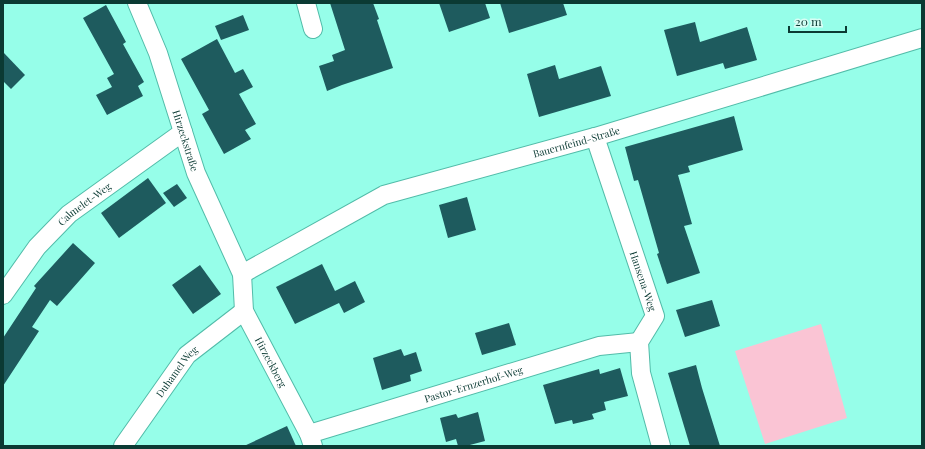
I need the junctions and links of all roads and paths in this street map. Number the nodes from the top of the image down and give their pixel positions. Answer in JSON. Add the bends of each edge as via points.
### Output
{"nodes":[{"id":1,"x":136,"y":3,"type":"edge"},
{"id":2,"x":306,"y":3,"type":"edge"},
{"id":3,"x":313,"y":29,"type":"dead end"},
{"id":4,"x":922,"y":38,"type":"edge"},
{"id":5,"x":183,"y":132,"type":"junction"},
{"id":6,"x":595,"y":137,"type":"junction"},
{"id":7,"x":242,"y":274,"type":"junction"},
{"id":8,"x":3,"y":295,"type":"edge"},
{"id":9,"x":244,"y":311,"type":"junction"},
{"id":10,"x":639,"y":342,"type":"junction"},
{"id":11,"x":311,"y":440,"type":"edge"},
{"id":12,"x":123,"y":446,"type":"edge"},
{"id":13,"x":661,"y":446,"type":"edge"}],
"edges":[{"from":1,"to":5,"type":"street","name":"Hirzeckstraße","via":[[158,53]]},
{"from":2,"to":3,"type":"street"},
{"from":4,"to":6,"type":"street","name":"Bauernfeind-Straße"},
{"from":5,"to":7,"type":"street","name":"Hirzeckstraße","via":[[196,173]]},
{"from":5,"to":8,"type":"street","name":"Calmelet-Weg","via":[[69,214],[37,247]]},
{"from":6,"to":7,"type":"street","name":"Bauernfeind-Straße","via":[[384,195]]},
{"from":6,"to":10,"type":"street","name":"Hansena-Weg","via":[[655,316]]},
{"from":7,"to":9,"type":"street","name":"Hirzeckberg"},
{"from":9,"to":11,"type":"street","name":"Hirzeckberg"},
{"from":9,"to":12,"type":"street","name":"Duhamel Weg","via":[[187,355]]},
{"from":10,"to":11,"type":"street","name":"Pastor-Ernzerhof-Weg","via":[[599,346]]},
{"from":10,"to":13,"type":"street","via":[[641,373]]}]}
